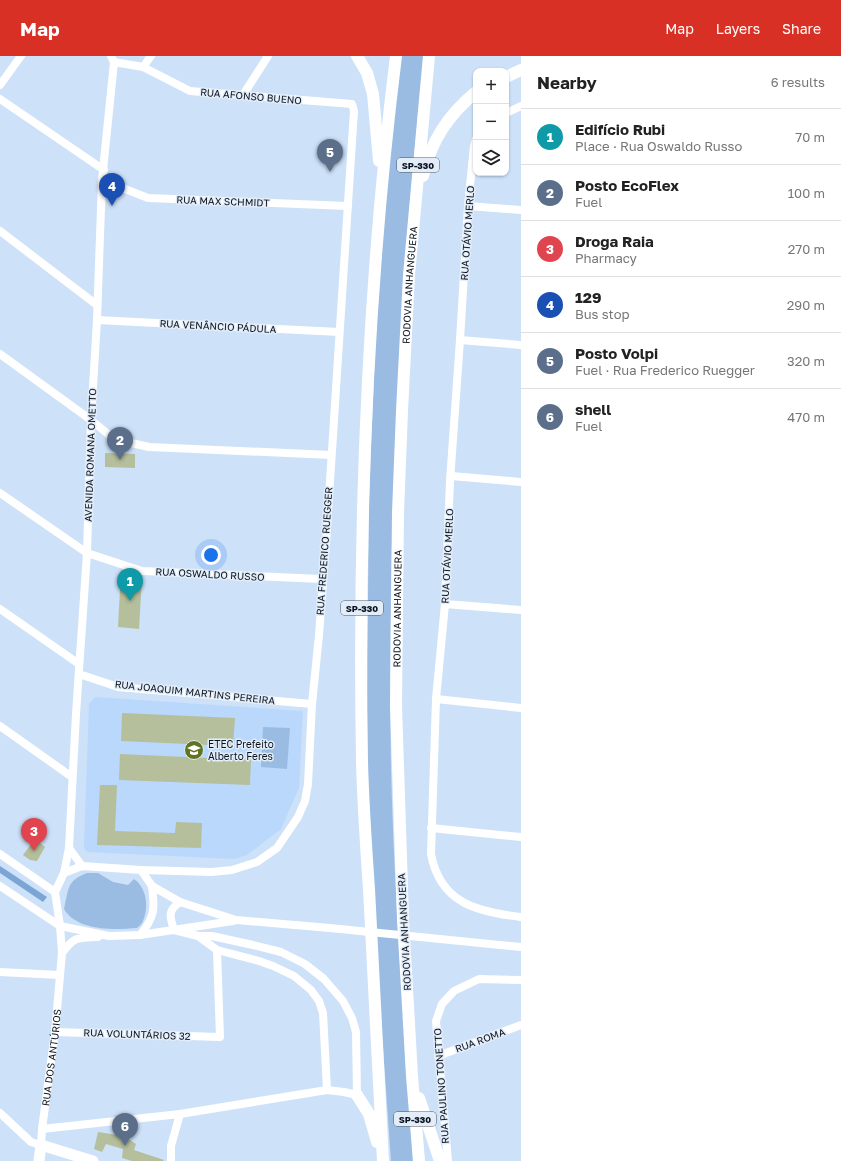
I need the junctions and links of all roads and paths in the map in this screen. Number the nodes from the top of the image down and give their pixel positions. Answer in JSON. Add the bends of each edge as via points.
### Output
{"nodes":[{"id":1,"x":21,"y":56,"type":"edge"},
{"id":2,"x":151,"y":56,"type":"edge"},
{"id":3,"x":268,"y":56,"type":"edge"},
{"id":4,"x":358,"y":56,"type":"edge"},
{"id":5,"x":396,"y":56,"type":"edge"},
{"id":6,"x":429,"y":56,"type":"edge"},
{"id":7,"x":113,"y":59,"type":"edge"},
{"id":8,"x":143,"y":67,"type":"junction"},
{"id":9,"x":521,"y":70,"type":"edge"},
{"id":10,"x":509,"y":75,"type":"edge"},
{"id":11,"x":0,"y":85,"type":"edge"},
{"id":12,"x":243,"y":94,"type":"junction"},
{"id":13,"x":473,"y":95,"type":"edge"},
{"id":14,"x":0,"y":99,"type":"edge"},
{"id":15,"x":352,"y":104,"type":"joint"},
{"id":16,"x":521,"y":106,"type":"edge"},
{"id":17,"x":509,"y":112,"type":"edge"},
{"id":18,"x":476,"y":140,"type":"edge"},
{"id":19,"x":104,"y":170,"type":"junction"},
{"id":20,"x":102,"y":180,"type":"junction"},
{"id":21,"x":381,"y":191,"type":"junction"},
{"id":22,"x":348,"y":206,"type":"junction"},
{"id":23,"x":468,"y":206,"type":"junction"},
{"id":24,"x":521,"y":210,"type":"edge"},
{"id":25,"x":0,"y":231,"type":"edge"},
{"id":26,"x":409,"y":274,"type":"junction"},
{"id":27,"x":97,"y":305,"type":"junction"},
{"id":28,"x":96,"y":320,"type":"junction"},
{"id":29,"x":339,"y":332,"type":"junction"},
{"id":30,"x":460,"y":340,"type":"junction"},
{"id":31,"x":521,"y":345,"type":"edge"},
{"id":32,"x":0,"y":354,"type":"edge"},
{"id":33,"x":90,"y":420,"type":"junction"},
{"id":34,"x":331,"y":455,"type":"junction"},
{"id":35,"x":451,"y":476,"type":"junction"},
{"id":36,"x":521,"y":482,"type":"edge"},
{"id":37,"x":0,"y":493,"type":"edge"},
{"id":38,"x":87,"y":553,"type":"junction"},
{"id":39,"x":322,"y":579,"type":"junction"},
{"id":40,"x":445,"y":604,"type":"junction"},
{"id":41,"x":0,"y":609,"type":"edge"},
{"id":42,"x":521,"y":610,"type":"edge"},
{"id":43,"x":79,"y":664,"type":"junction"},
{"id":44,"x":79,"y":674,"type":"junction"},
{"id":45,"x":436,"y":699,"type":"junction"},
{"id":46,"x":312,"y":704,"type":"junction"},
{"id":47,"x":521,"y":708,"type":"edge"},
{"id":48,"x":0,"y":726,"type":"edge"},
{"id":49,"x":72,"y":777,"type":"junction"},
{"id":50,"x":431,"y":828,"type":"junction"},
{"id":51,"x":521,"y":837,"type":"edge"},
{"id":52,"x":69,"y":848,"type":"junction"},
{"id":53,"x":0,"y":854,"type":"edge"},
{"id":54,"x":82,"y":866,"type":"junction"},
{"id":55,"x":141,"y":870,"type":"junction"},
{"id":56,"x":64,"y":873,"type":"junction"},
{"id":57,"x":0,"y":886,"type":"edge"},
{"id":58,"x":152,"y":886,"type":"junction"},
{"id":59,"x":55,"y":892,"type":"junction"},
{"id":60,"x":180,"y":902,"type":"junction"},
{"id":61,"x":521,"y":917,"type":"edge"},
{"id":62,"x":236,"y":920,"type":"junction"},
{"id":63,"x":60,"y":926,"type":"junction"},
{"id":64,"x":174,"y":930,"type":"junction"},
{"id":65,"x":140,"y":935,"type":"junction"},
{"id":66,"x":109,"y":936,"type":"junction"},
{"id":67,"x":198,"y":936,"type":"junction"},
{"id":68,"x":521,"y":947,"type":"edge"},
{"id":69,"x":216,"y":950,"type":"junction"},
{"id":70,"x":62,"y":954,"type":"junction"},
{"id":71,"x":0,"y":972,"type":"edge"},
{"id":72,"x":59,"y":975,"type":"junction"},
{"id":73,"x":521,"y":980,"type":"edge"},
{"id":74,"x":521,"y":1025,"type":"edge"},
{"id":75,"x":54,"y":1032,"type":"junction"},
{"id":76,"x":438,"y":1056,"type":"junction"},
{"id":77,"x":412,"y":1076,"type":"junction"},
{"id":78,"x":327,"y":1090,"type":"junction"},
{"id":79,"x":357,"y":1095,"type":"junction"},
{"id":80,"x":0,"y":1113,"type":"edge"},
{"id":81,"x":180,"y":1114,"type":"junction"},
{"id":82,"x":42,"y":1129,"type":"junction"},
{"id":83,"x":41,"y":1145,"type":"junction"},
{"id":84,"x":39,"y":1161,"type":"edge"},
{"id":85,"x":93,"y":1161,"type":"edge"},
{"id":86,"x":171,"y":1161,"type":"edge"},
{"id":87,"x":382,"y":1161,"type":"edge"},
{"id":88,"x":419,"y":1161,"type":"edge"},
{"id":89,"x":440,"y":1161,"type":"edge"},
{"id":90,"x":448,"y":1161,"type":"edge"}],
"edges":[{"from":1,"to":11,"type":"street"},
{"from":2,"to":8,"type":"street"},
{"from":3,"to":12,"type":"street"},
{"from":4,"to":21,"type":"highway","via":[[367,73],[373,94]]},
{"from":5,"to":21,"type":"highway","number":"SP-330"},
{"from":6,"to":26,"type":"highway","name":"RODOVIA ANHANGUERA","number":"SP-330"},
{"from":7,"to":8,"type":"street","name":"RUA AFONSO BUENO"},
{"from":7,"to":19,"type":"street","name":"AVENIDA ROMANA OMETTO"},
{"from":8,"to":12,"type":"street","name":"RUA AFONSO BUENO","via":[[190,91]]},
{"from":9,"to":10,"type":"highway"},
{"from":12,"to":15,"type":"street","name":"RUA AFONSO BUENO"},
{"from":13,"to":26,"type":"highway","via":[[447,121],[432,148],[420,192]]},
{"from":14,"to":19,"type":"street"},
{"from":15,"to":22,"type":"street","name":"RUA FREDERICO RUEGGER","via":[[354,111]]},
{"from":16,"to":17,"type":"street"},
{"from":18,"to":23,"type":"street","name":"RUA OTÁVIO MERLO"},
{"from":19,"to":20,"type":"street","name":"AVENIDA ROMANA OMETTO"},
{"from":20,"to":22,"type":"street","name":"RUA MAX SCHMIDT","via":[[148,198]]},
{"from":20,"to":27,"type":"street","name":"AVENIDA ROMANA OMETTO"},
{"from":21,"to":87,"type":"highway","number":"SP-330","via":[[374,271],[364,475],[362,704],[364,812]]},
{"from":22,"to":29,"type":"street","name":"RUA FREDERICO RUEGGER"},
{"from":23,"to":24,"type":"street"},
{"from":23,"to":30,"type":"street","name":"RUA OTÁVIO MERLO"},
{"from":25,"to":27,"type":"street"},
{"from":26,"to":77,"type":"highway","name":"RODOVIA ANHANGUERA","number":"SP-330","via":[[398,506],[396,711],[403,919]]},
{"from":27,"to":28,"type":"street","name":"AVENIDA ROMANA OMETTO"},
{"from":28,"to":29,"type":"street","name":"RUA VENÂNCIO PÁDULA"},
{"from":28,"to":33,"type":"street","name":"AVENIDA ROMANA OMETTO"},
{"from":29,"to":34,"type":"street","name":"RUA FREDERICO RUEGGER"},
{"from":30,"to":31,"type":"street"},
{"from":30,"to":35,"type":"street","name":"RUA OTÁVIO MERLO"},
{"from":32,"to":33,"type":"street"},
{"from":33,"to":34,"type":"street","via":[[114,439],[149,447]]},
{"from":33,"to":38,"type":"street","name":"AVENIDA ROMANA OMETTO"},
{"from":34,"to":39,"type":"street","name":"RUA FREDERICO RUEGGER"},
{"from":35,"to":36,"type":"street"},
{"from":35,"to":40,"type":"street","name":"RUA OTÁVIO MERLO"},
{"from":37,"to":38,"type":"street","name":"RUA OSWALDO RUSSO"},
{"from":38,"to":39,"type":"street","name":"RUA OSWALDO RUSSO","via":[[142,571]]},
{"from":38,"to":43,"type":"street","name":"AVENIDA ROMANA OMETTO"},
{"from":39,"to":46,"type":"street","name":"RUA FREDERICO RUEGGER"},
{"from":40,"to":42,"type":"street"},
{"from":40,"to":45,"type":"street","name":"RUA OTÁVIO MERLO"},
{"from":41,"to":43,"type":"street"},
{"from":43,"to":44,"type":"street","name":"AVENIDA ROMANA OMETTO"},
{"from":44,"to":46,"type":"street","name":"RUA JOAQUIM MARTINS PEREIRA","via":[[118,687]]},
{"from":44,"to":49,"type":"street","name":"AVENIDA ROMANA OMETTO"},
{"from":45,"to":47,"type":"street"},
{"from":45,"to":50,"type":"street","name":"RUA OTÁVIO MERLO"},
{"from":46,"to":55,"type":"street","name":"RUA FREDERICO RUEGGER","via":[[305,801],[298,817],[277,848],[257,862],[232,870]]},
{"from":48,"to":49,"type":"street"},
{"from":49,"to":52,"type":"street","name":"AVENIDA ROMANA OMETTO"},
{"from":50,"to":51,"type":"street"},
{"from":50,"to":61,"type":"street","name":"RUA OTÁVIO MERLO","via":[[433,867],[443,885],[458,900],[474,908]]},
{"from":52,"to":54,"type":"street"},
{"from":52,"to":56,"type":"street","name":"AVENIDA ROMANA OMETTO"},
{"from":53,"to":59,"type":"street"},
{"from":54,"to":55,"type":"street"},
{"from":54,"to":56,"type":"street"},
{"from":55,"to":58,"type":"street"},
{"from":56,"to":59,"type":"street"},
{"from":57,"to":63,"type":"street"},
{"from":58,"to":60,"type":"street"},
{"from":58,"to":65,"type":"street","via":[[154,904],[149,924]]},
{"from":59,"to":63,"type":"street"},
{"from":60,"to":62,"type":"street"},
{"from":60,"to":64,"type":"street","via":[[171,910],[170,917]]},
{"from":62,"to":64,"type":"street"},
{"from":62,"to":68,"type":"street"},
{"from":63,"to":66,"type":"street"},
{"from":63,"to":70,"type":"street","name":"RUA DOS ANTÚRIOS"},
{"from":64,"to":65,"type":"street"},
{"from":64,"to":67,"type":"street"},
{"from":65,"to":66,"type":"street"},
{"from":66,"to":70,"type":"street","via":[[76,938]]},
{"from":67,"to":69,"type":"street"},
{"from":67,"to":79,"type":"street","via":[[212,936],[281,952],[304,964],[324,979],[343,1001],[356,1032]]},
{"from":69,"to":75,"type":"street","name":"RUA VOLUNTÁRIOS 32","via":[[220,1037]]},
{"from":69,"to":78,"type":"street","via":[[274,966],[294,976],[311,990],[319,1001],[323,1013]]},
{"from":70,"to":72,"type":"street","name":"RUA DOS ANTÚRIOS"},
{"from":71,"to":72,"type":"street"},
{"from":72,"to":75,"type":"street","name":"RUA DOS ANTÚRIOS"},
{"from":73,"to":76,"type":"street","name":"RUA PAULINO TONETTO","via":[[479,979],[454,991],[442,1004],[436,1022]]},
{"from":74,"to":76,"type":"street","name":"RUA ROMA"},
{"from":75,"to":82,"type":"street","name":"RUA DOS ANTÚRIOS"},
{"from":76,"to":90,"type":"street","name":"RUA PAULINO TONETTO"},
{"from":77,"to":88,"type":"highway","name":"RODOVIA ANHANGUERA","number":"SP-330"},
{"from":77,"to":89,"type":"highway"},
{"from":78,"to":79,"type":"street"},
{"from":78,"to":81,"type":"street"},
{"from":79,"to":87,"type":"highway","via":[[369,1114]]},
{"from":80,"to":83,"type":"street","via":[[31,1142]]},
{"from":81,"to":82,"type":"street"},
{"from":81,"to":86,"type":"street","via":[[171,1146]]},
{"from":82,"to":83,"type":"street","name":"RUA DOS ANTÚRIOS"},
{"from":83,"to":84,"type":"main road","name":"RUA DOS ANTÚRIOS"},
{"from":83,"to":85,"type":"main road"}]}
